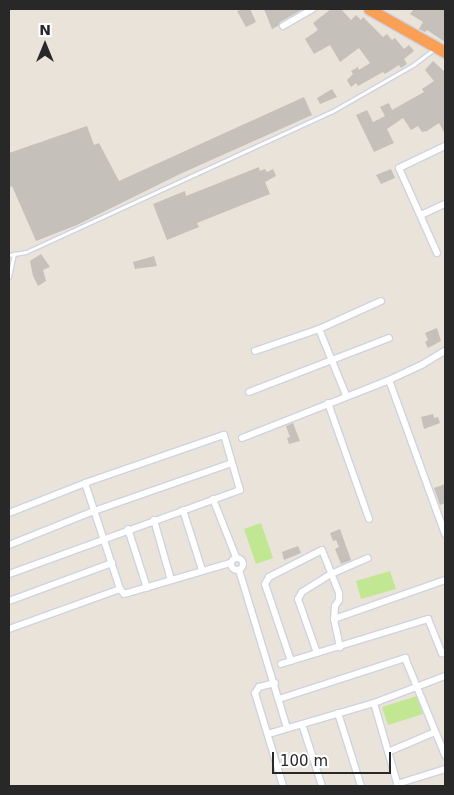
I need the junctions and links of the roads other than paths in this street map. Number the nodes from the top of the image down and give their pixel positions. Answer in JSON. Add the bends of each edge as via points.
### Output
{"nodes":[{"id":1,"x":312,"y":9,"type":"edge"},
{"id":2,"x":369,"y":9,"type":"edge"},
{"id":3,"x":283,"y":26,"type":"dead end"},
{"id":4,"x":441,"y":50,"type":"edge"},
{"id":5,"x":445,"y":146,"type":"edge"},
{"id":6,"x":445,"y":204,"type":"edge"},
{"id":7,"x":421,"y":215,"type":"junction"},
{"id":8,"x":14,"y":254,"type":"junction"},
{"id":9,"x":437,"y":254,"type":"dead end"},
{"id":10,"x":9,"y":255,"type":"edge"},
{"id":11,"x":9,"y":277,"type":"edge"},
{"id":12,"x":381,"y":302,"type":"dead end"},
{"id":13,"x":319,"y":328,"type":"junction"},
{"id":14,"x":389,"y":338,"type":"dead end"},
{"id":15,"x":255,"y":351,"type":"dead end"},
{"id":16,"x":445,"y":351,"type":"edge"},
{"id":17,"x":332,"y":360,"type":"junction"},
{"id":18,"x":389,"y":380,"type":"junction"},
{"id":19,"x":249,"y":392,"type":"dead end"},
{"id":20,"x":346,"y":395,"type":"junction"},
{"id":21,"x":328,"y":403,"type":"junction"},
{"id":22,"x":242,"y":438,"type":"dead end"},
{"id":23,"x":232,"y":463,"type":"junction"},
{"id":24,"x":85,"y":483,"type":"junction"},
{"id":25,"x":213,"y":499,"type":"junction"},
{"id":26,"x":183,"y":510,"type":"junction"},
{"id":27,"x":94,"y":511,"type":"junction"},
{"id":28,"x":9,"y":513,"type":"edge"},
{"id":29,"x":369,"y":519,"type":"dead end"},
{"id":30,"x":154,"y":520,"type":"junction"},
{"id":31,"x":128,"y":529,"type":"junction"},
{"id":32,"x":445,"y":534,"type":"edge"},
{"id":33,"x":103,"y":538,"type":"junction"},
{"id":34,"x":9,"y":544,"type":"edge"},
{"id":35,"x":236,"y":557,"type":"junction"},
{"id":36,"x":368,"y":558,"type":"dead end"},
{"id":37,"x":112,"y":563,"type":"junction"},
{"id":38,"x":230,"y":563,"type":"junction"},
{"id":39,"x":202,"y":570,"type":"junction"},
{"id":40,"x":239,"y":570,"type":"junction"},
{"id":41,"x":9,"y":574,"type":"edge"},
{"id":42,"x":331,"y":574,"type":"junction"},
{"id":43,"x":171,"y":580,"type":"junction"},
{"id":44,"x":445,"y":580,"type":"edge"},
{"id":45,"x":147,"y":588,"type":"junction"},
{"id":46,"x":120,"y":589,"type":"junction"},
{"id":47,"x":9,"y":601,"type":"edge"},
{"id":48,"x":334,"y":619,"type":"junction"},
{"id":49,"x":9,"y":629,"type":"edge"},
{"id":50,"x":340,"y":647,"type":"junction"},
{"id":51,"x":445,"y":652,"type":"edge"},
{"id":52,"x":317,"y":653,"type":"junction"},
{"id":53,"x":290,"y":661,"type":"junction"},
{"id":54,"x":281,"y":664,"type":"dead end"},
{"id":55,"x":445,"y":676,"type":"edge"},
{"id":56,"x":275,"y":683,"type":"junction"},
{"id":57,"x":416,"y":687,"type":"junction"},
{"id":58,"x":279,"y":699,"type":"junction"},
{"id":59,"x":374,"y":703,"type":"junction"},
{"id":60,"x":338,"y":714,"type":"junction"},
{"id":61,"x":302,"y":724,"type":"junction"},
{"id":62,"x":287,"y":728,"type":"junction"},
{"id":63,"x":435,"y":732,"type":"junction"},
{"id":64,"x":268,"y":734,"type":"junction"},
{"id":65,"x":388,"y":752,"type":"junction"},
{"id":66,"x":445,"y":755,"type":"edge"},
{"id":67,"x":445,"y":769,"type":"edge"},
{"id":68,"x":398,"y":785,"type":"edge"},
{"id":69,"x":283,"y":786,"type":"edge"},
{"id":70,"x":322,"y":786,"type":"edge"},
{"id":71,"x":361,"y":786,"type":"edge"}],
"edges":[{"from":1,"to":3,"type":"street"},
{"from":2,"to":4,"type":"highway"},
{"from":4,"to":8,"type":"lane","via":[[331,112],[26,252]]},
{"from":5,"to":7,"type":"street","via":[[399,168]]},
{"from":6,"to":7,"type":"street"},
{"from":7,"to":9,"type":"street"},
{"from":8,"to":10,"type":"lane"},
{"from":8,"to":11,"type":"lane"},
{"from":12,"to":13,"type":"street"},
{"from":13,"to":15,"type":"street"},
{"from":13,"to":17,"type":"street"},
{"from":14,"to":17,"type":"street"},
{"from":16,"to":18,"type":"street"},
{"from":17,"to":19,"type":"street"},
{"from":17,"to":20,"type":"street"},
{"from":18,"to":20,"type":"street"},
{"from":18,"to":32,"type":"street"},
{"from":20,"to":21,"type":"street"},
{"from":21,"to":22,"type":"street"},
{"from":21,"to":29,"type":"street"},
{"from":23,"to":24,"type":"street","via":[[224,434]]},
{"from":23,"to":25,"type":"street","via":[[240,490]]},
{"from":23,"to":27,"type":"street"},
{"from":24,"to":27,"type":"street"},
{"from":24,"to":28,"type":"street"},
{"from":25,"to":26,"type":"street"},
{"from":25,"to":35,"type":"street"},
{"from":26,"to":30,"type":"street"},
{"from":26,"to":39,"type":"street"},
{"from":27,"to":33,"type":"street"},
{"from":27,"to":34,"type":"street"},
{"from":30,"to":31,"type":"street"},
{"from":30,"to":43,"type":"street"},
{"from":31,"to":33,"type":"street"},
{"from":31,"to":45,"type":"street"},
{"from":33,"to":37,"type":"street"},
{"from":33,"to":41,"type":"street"},
{"from":35,"to":38,"type":"street"},
{"from":35,"to":40,"type":"street","via":[[243,562]]},
{"from":36,"to":42,"type":"street"},
{"from":37,"to":46,"type":"street"},
{"from":37,"to":47,"type":"street"},
{"from":38,"to":39,"type":"street"},
{"from":38,"to":40,"type":"street","via":[[234,570]]},
{"from":39,"to":43,"type":"street"},
{"from":40,"to":56,"type":"street"},
{"from":42,"to":48,"type":"street","via":[[339,593]]},
{"from":42,"to":52,"type":"street","via":[[302,592],[298,599]]},
{"from":42,"to":53,"type":"street","via":[[322,550],[269,577],[265,584]]},
{"from":43,"to":45,"type":"street"},
{"from":44,"to":48,"type":"street"},
{"from":45,"to":46,"type":"street","via":[[124,594]]},
{"from":46,"to":49,"type":"street"},
{"from":48,"to":50,"type":"street"},
{"from":50,"to":51,"type":"street","via":[[428,619],[442,653]]},
{"from":50,"to":52,"type":"street"},
{"from":52,"to":53,"type":"street"},
{"from":53,"to":54,"type":"street"},
{"from":55,"to":57,"type":"street"},
{"from":56,"to":58,"type":"street"},
{"from":56,"to":64,"type":"street","via":[[259,687],[255,693]]},
{"from":57,"to":58,"type":"street","via":[[405,658]]},
{"from":57,"to":59,"type":"street"},
{"from":57,"to":63,"type":"street"},
{"from":58,"to":62,"type":"street"},
{"from":59,"to":60,"type":"street"},
{"from":59,"to":65,"type":"street"},
{"from":60,"to":61,"type":"street"},
{"from":60,"to":71,"type":"street"},
{"from":61,"to":62,"type":"street"},
{"from":61,"to":70,"type":"street"},
{"from":62,"to":64,"type":"street"},
{"from":63,"to":65,"type":"street"},
{"from":63,"to":66,"type":"street"},
{"from":64,"to":69,"type":"street"},
{"from":65,"to":68,"type":"street"},
{"from":67,"to":68,"type":"street"}]}
